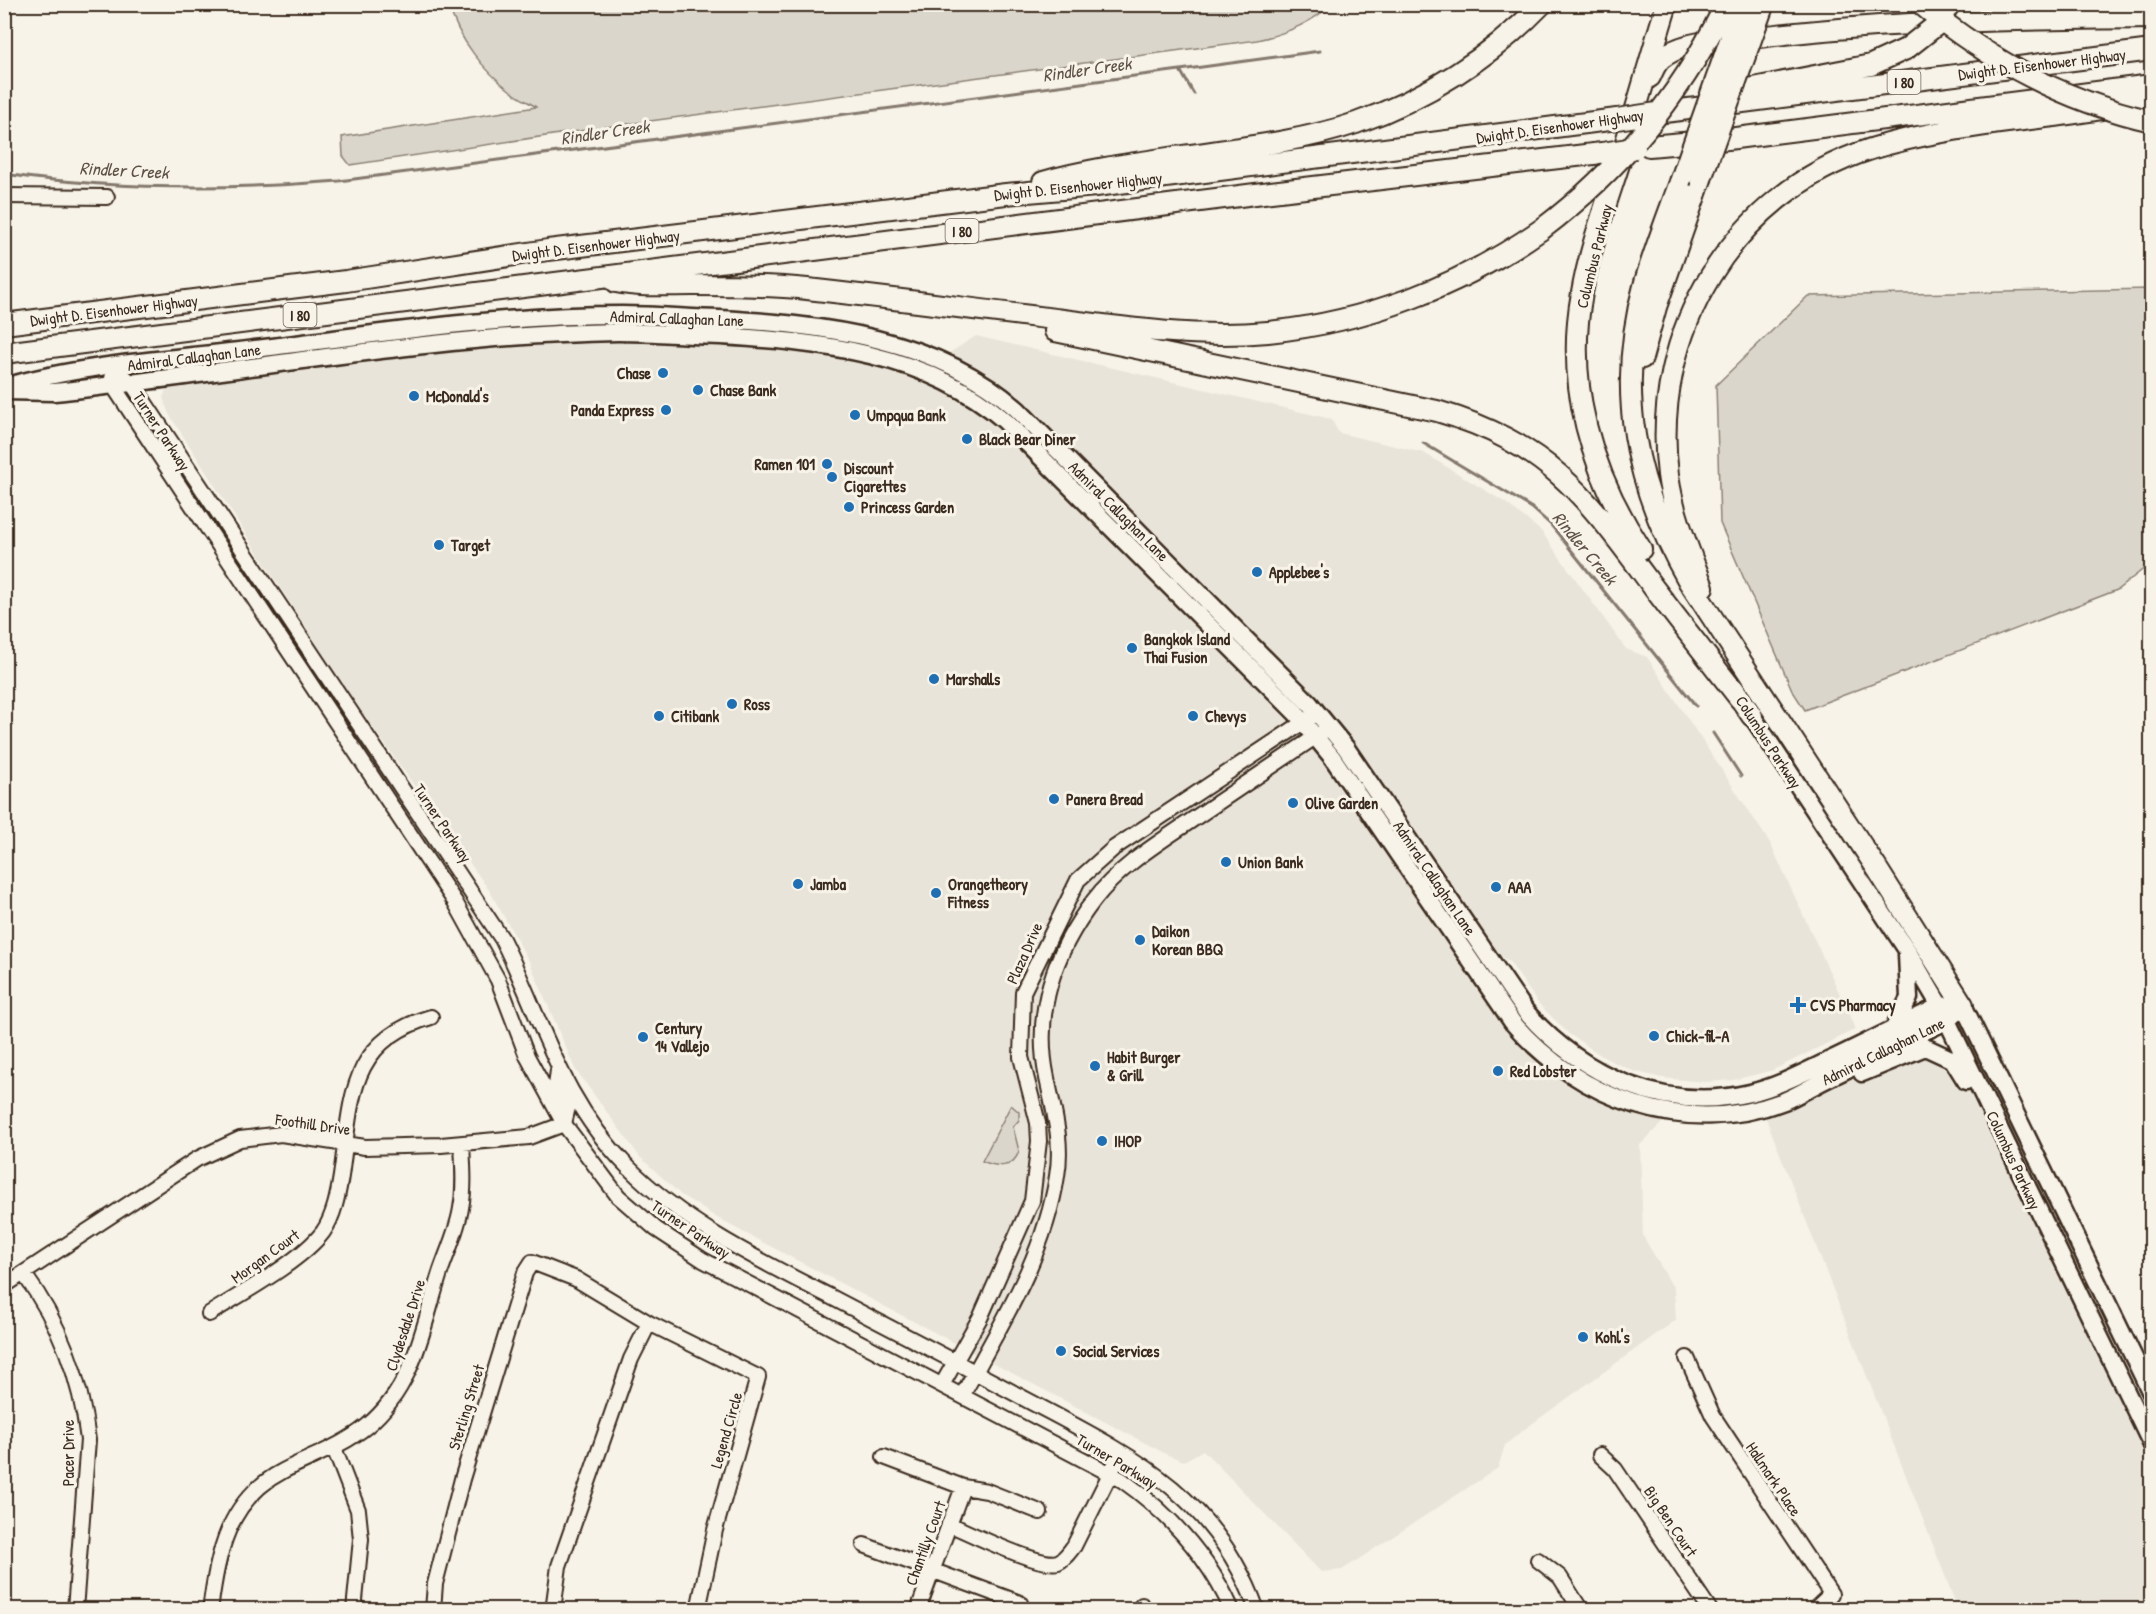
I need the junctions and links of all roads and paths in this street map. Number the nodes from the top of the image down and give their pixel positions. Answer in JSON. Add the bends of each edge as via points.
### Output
{"nodes":[{"id":1,"x":1542,"y":4,"type":"edge"},
{"id":2,"x":1667,"y":4,"type":"edge"},
{"id":3,"x":1921,"y":4,"type":"edge"},
{"id":4,"x":1950,"y":4,"type":"edge"},
{"id":5,"x":1763,"y":5,"type":"edge"},
{"id":6,"x":1733,"y":8,"type":"edge"},
{"id":7,"x":2151,"y":18,"type":"edge"},
{"id":8,"x":2151,"y":50,"type":"edge"},
{"id":9,"x":2151,"y":85,"type":"edge"},
{"id":10,"x":2151,"y":99,"type":"edge"},
{"id":11,"x":1657,"y":113,"type":"junction"},
{"id":12,"x":1626,"y":116,"type":"junction"},
{"id":13,"x":2151,"y":121,"type":"edge"},
{"id":14,"x":1006,"y":194,"type":"junction"},
{"id":15,"x":4,"y":196,"type":"edge"},
{"id":16,"x":107,"y":197,"type":"dead end"},
{"id":17,"x":596,"y":277,"type":"junction"},
{"id":18,"x":941,"y":306,"type":"junction"},
{"id":19,"x":4,"y":324,"type":"edge"},
{"id":20,"x":4,"y":353,"type":"edge"},
{"id":21,"x":112,"y":367,"type":"junction"},
{"id":22,"x":131,"y":382,"type":"junction"},
{"id":23,"x":112,"y":384,"type":"junction"},
{"id":24,"x":4,"y":389,"type":"edge"},
{"id":25,"x":1638,"y":457,"type":"junction"},
{"id":26,"x":1720,"y":629,"type":"junction"},
{"id":27,"x":1740,"y":699,"type":"junction"},
{"id":28,"x":1752,"y":716,"type":"joint"},
{"id":29,"x":1311,"y":717,"type":"junction"},
{"id":30,"x":1323,"y":732,"type":"junction"},
{"id":31,"x":1907,"y":950,"type":"junction"},
{"id":32,"x":1963,"y":1005,"type":"junction"},
{"id":33,"x":1944,"y":1013,"type":"junction"},
{"id":34,"x":431,"y":1017,"type":"dead end"},
{"id":35,"x":1893,"y":1030,"type":"junction"},
{"id":36,"x":558,"y":1071,"type":"junction"},
{"id":37,"x":1795,"y":1096,"type":"junction"},
{"id":38,"x":564,"y":1124,"type":"junction"},
{"id":39,"x":462,"y":1144,"type":"junction"},
{"id":40,"x":345,"y":1145,"type":"junction"},
{"id":41,"x":2020,"y":1172,"type":"junction"},
{"id":42,"x":24,"y":1274,"type":"junction"},
{"id":43,"x":576,"y":1279,"type":"joint"},
{"id":44,"x":4,"y":1287,"type":"edge"},
{"id":45,"x":209,"y":1314,"type":"dead end"},
{"id":46,"x":649,"y":1323,"type":"junction"},
{"id":47,"x":2107,"y":1353,"type":"junction"},
{"id":48,"x":1687,"y":1358,"type":"dead end"},
{"id":49,"x":955,"y":1362,"type":"junction"},
{"id":50,"x":975,"y":1372,"type":"junction"},
{"id":51,"x":942,"y":1385,"type":"junction"},
{"id":52,"x":2151,"y":1395,"type":"edge"},
{"id":53,"x":962,"y":1396,"type":"junction"},
{"id":54,"x":2151,"y":1419,"type":"edge"},
{"id":55,"x":2151,"y":1445,"type":"edge"},
{"id":56,"x":334,"y":1449,"type":"junction"},
{"id":57,"x":1121,"y":1452,"type":"junction"},
{"id":58,"x":1600,"y":1455,"type":"dead end"},
{"id":59,"x":884,"y":1457,"type":"dead end"},
{"id":60,"x":1110,"y":1474,"type":"junction"},
{"id":61,"x":963,"y":1487,"type":"junction"},
{"id":62,"x":1040,"y":1512,"type":"dead end"},
{"id":63,"x":949,"y":1524,"type":"junction"},
{"id":64,"x":864,"y":1545,"type":"dead end"},
{"id":65,"x":1538,"y":1560,"type":"dead end"},
{"id":66,"x":930,"y":1571,"type":"junction"},
{"id":67,"x":1020,"y":1603,"type":"dead end"},
{"id":68,"x":75,"y":1610,"type":"edge"},
{"id":69,"x":210,"y":1610,"type":"edge"},
{"id":70,"x":354,"y":1610,"type":"edge"},
{"id":71,"x":433,"y":1610,"type":"edge"},
{"id":72,"x":553,"y":1610,"type":"edge"},
{"id":73,"x":698,"y":1610,"type":"edge"},
{"id":74,"x":918,"y":1610,"type":"edge"},
{"id":75,"x":1232,"y":1610,"type":"edge"},
{"id":76,"x":1257,"y":1610,"type":"edge"},
{"id":77,"x":1581,"y":1610,"type":"edge"},
{"id":78,"x":1710,"y":1610,"type":"edge"},
{"id":79,"x":1814,"y":1610,"type":"edge"}],
"edges":[{"from":1,"to":14,"type":"highway","via":[[1508,36],[1463,69],[1411,100],[1355,123],[1265,143],[1098,168]]},
{"from":2,"to":12,"type":"highway","name":"Columbus Parkway"},
{"from":3,"to":13,"type":"highway","bridge":true,"via":[[1983,50],[2040,82]]},
{"from":4,"to":11,"type":"highway","bridge":true,"via":[[1934,27],[1906,49],[1871,65],[1755,86]]},
{"from":5,"to":25,"type":"highway","bridge":true,"via":[[1644,349]]},
{"from":6,"to":18,"type":"highway","bridge":true,"via":[[1641,138],[1602,179],[1542,229],[1485,265],[1423,294],[1359,315],[1291,329],[1223,334],[1172,332]]},
{"from":6,"to":25,"type":"highway","name":"Columbus Parkway","bridge":true,"via":[[1645,281],[1632,347],[1630,390]]},
{"from":7,"to":12,"type":"highway","via":[[1909,22],[1705,44],[1677,50],[1660,59]]},
{"from":8,"to":11,"type":"highway","name":"Dwight D. Eisenhower Highway","number":"I 80"},
{"from":9,"to":17,"type":"highway","name":"Dwight D. Eisenhower Highway","number":"I 80","bridge":true},
{"from":10,"to":26,"type":"highway","via":[[1921,137],[1868,150],[1824,168],[1792,188],[1755,219],[1732,245],[1705,284],[1681,335],[1670,379],[1665,428],[1675,509]]},
{"from":11,"to":12,"type":"highway","name":"Dwight D. Eisenhower Highway","number":"I 80","bridge":true},
{"from":12,"to":14,"type":"highway","name":"Dwight D. Eisenhower Highway","number":"I 80","via":[[1096,186]]},
{"from":12,"to":27,"type":"highway","name":"Columbus Parkway","via":[[1581,294],[1576,339],[1581,409],[1592,451],[1619,514]]},
{"from":14,"to":19,"type":"highway","name":"Dwight D. Eisenhower Highway","number":"I 80","via":[[548,250],[346,281]]},
{"from":15,"to":16,"type":"street"},
{"from":17,"to":18,"type":"highway","via":[[636,286],[804,289]]},
{"from":17,"to":20,"type":"highway","name":"Dwight D. Eisenhower Highway","number":"I 80"},
{"from":18,"to":27,"type":"highway","via":[[1428,409],[1499,433],[1541,458],[1590,503]]},
{"from":21,"to":22,"type":"street","name":"Turner Parkway"},
{"from":21,"to":23,"type":"street","name":"Turner Parkway"},
{"from":21,"to":24,"type":"main road","name":"Admiral Callaghan Lane","via":[[51,376]]},
{"from":21,"to":29,"type":"main road","name":"Admiral Callaghan Lane","via":[[506,320],[620,315],[791,324],[912,349],[973,375],[1017,409]]},
{"from":22,"to":23,"type":"main road","name":"Admiral Callaghan Lane"},
{"from":22,"to":29,"type":"main road","name":"Admiral Callaghan Lane","via":[[408,347],[620,332],[799,342],[907,365],[964,389],[1005,421]]},
{"from":22,"to":36,"type":"street","name":"Turner Parkway","via":[[502,939]]},
{"from":23,"to":24,"type":"main road","name":"Admiral Callaghan Lane","via":[[54,392]]},
{"from":23,"to":38,"type":"street","name":"Turner Parkway","via":[[455,902],[498,980],[526,1056]]},
{"from":25,"to":26,"type":"highway","name":"Columbus Parkway","via":[[1649,499],[1668,543]]},
{"from":26,"to":32,"type":"highway","name":"Columbus Parkway"},
{"from":27,"to":28,"type":"highway","name":"Columbus Parkway"},
{"from":28,"to":31,"type":"main road","name":"Columbus Parkway"},
{"from":29,"to":30,"type":"main road","name":"Admiral Callaghan Lane"},
{"from":29,"to":49,"type":"street","name":"Plaza Drive","via":[[1114,848],[1074,888],[1023,992],[1021,1057],[1040,1141],[1032,1201],[981,1316]]},
{"from":30,"to":35,"type":"main road","name":"Admiral Callaghan Lane","via":[[1526,1012],[1559,1046],[1598,1072],[1659,1094],[1736,1096],[1781,1083]]},
{"from":30,"to":37,"type":"main road","name":"Admiral Callaghan Lane","via":[[1503,1010],[1536,1048],[1562,1070],[1623,1102],[1672,1113],[1738,1113]]},
{"from":30,"to":50,"type":"street","via":[[1122,869],[1068,941],[1043,1010],[1043,1055],[1060,1153],[1057,1179],[1044,1234],[1023,1283]]},
{"from":31,"to":33,"type":"main road","name":"Columbus Parkway"},
{"from":31,"to":35,"type":"main road","via":[[1909,998]]},
{"from":32,"to":33,"type":"main road","name":"Admiral Callaghan Lane"},
{"from":32,"to":52,"type":"main road","name":"Columbus Parkway"},
{"from":33,"to":35,"type":"main road","name":"Admiral Callaghan Lane"},
{"from":33,"to":37,"type":"main road","name":"Admiral Callaghan Lane"},
{"from":33,"to":41,"type":"main road","name":"Columbus Parkway"},
{"from":34,"to":40,"type":"street","name":"Morgan Court","via":[[387,1037],[366,1059],[352,1092]]},
{"from":36,"to":38,"type":"street","via":[[556,1086],[568,1107]]},
{"from":36,"to":49,"type":"street","name":"Turner Parkway","via":[[604,1141],[677,1211],[747,1254]]},
{"from":37,"to":41,"type":"main road","via":[[1868,1071],[1915,1049],[1935,1050],[1953,1060]]},
{"from":38,"to":39,"type":"street","name":"Foothill Drive","via":[[529,1137]]},
{"from":38,"to":51,"type":"street","name":"Turner Parkway","via":[[618,1196],[656,1229],[774,1298]]},
{"from":39,"to":40,"type":"street","name":"Foothill Drive"},
{"from":39,"to":56,"type":"street","name":"Clydesdale Drive","via":[[461,1209],[416,1354],[402,1386],[368,1425]]},
{"from":40,"to":42,"type":"street","name":"Foothill Drive","via":[[266,1134],[223,1145]]},
{"from":40,"to":45,"type":"street","name":"Morgan Court","via":[[339,1191],[323,1232],[295,1257]]},
{"from":41,"to":47,"type":"main road","name":"Columbus Parkway"},
{"from":42,"to":44,"type":"street","name":"Foothill Drive"},
{"from":42,"to":68,"type":"street","name":"Pacer Drive","via":[[62,1340],[85,1415],[88,1440]]},
{"from":43,"to":46,"type":"street","name":"Legend Circle"},
{"from":43,"to":71,"type":"street","name":"Sterling Street","via":[[532,1262],[525,1274],[462,1479],[435,1584]]},
{"from":46,"to":72,"type":"street","via":[[631,1359],[559,1566]]},
{"from":46,"to":73,"type":"street","name":"Legend Circle","via":[[758,1377],[715,1530]]},
{"from":47,"to":54,"type":"main road","via":[[2120,1357]]},
{"from":47,"to":55,"type":"main road","name":"Columbus Parkway"},
{"from":48,"to":79,"type":"street","name":"Hallmark Place","via":[[1713,1416],[1831,1594]]},
{"from":49,"to":50,"type":"street","name":"Turner Parkway"},
{"from":49,"to":51,"type":"street","name":"Plaza Drive"},
{"from":50,"to":53,"type":"street"},
{"from":50,"to":57,"type":"street","name":"Turner Parkway"},
{"from":51,"to":53,"type":"street","name":"Turner Parkway"},
{"from":53,"to":60,"type":"street","name":"Turner Parkway"},
{"from":56,"to":69,"type":"street","name":"Clydesdale Drive","via":[[283,1471],[239,1509],[220,1548]]},
{"from":56,"to":70,"type":"street","via":[[358,1510],[361,1539]]},
{"from":57,"to":60,"type":"street"},
{"from":57,"to":76,"type":"street","name":"Turner Parkway","via":[[1152,1470],[1203,1517],[1247,1582]]},
{"from":58,"to":78,"type":"street","name":"Big Ben Court","via":[[1616,1469]]},
{"from":59,"to":61,"type":"street"},
{"from":60,"to":63,"type":"street","via":[[1074,1546],[1058,1562],[1040,1562]]},
{"from":60,"to":75,"type":"street","name":"Turner Parkway","via":[[1150,1500],[1170,1519],[1198,1551]]},
{"from":61,"to":62,"type":"street","via":[[987,1491]]},
{"from":61,"to":63,"type":"street","name":"Chantilly Court"},
{"from":63,"to":66,"type":"street","name":"Chantilly Court"},
{"from":64,"to":66,"type":"street"},
{"from":65,"to":77,"type":"street","via":[[1560,1577]]},
{"from":66,"to":67,"type":"street"},
{"from":66,"to":74,"type":"street","name":"Chantilly Court"}]}
